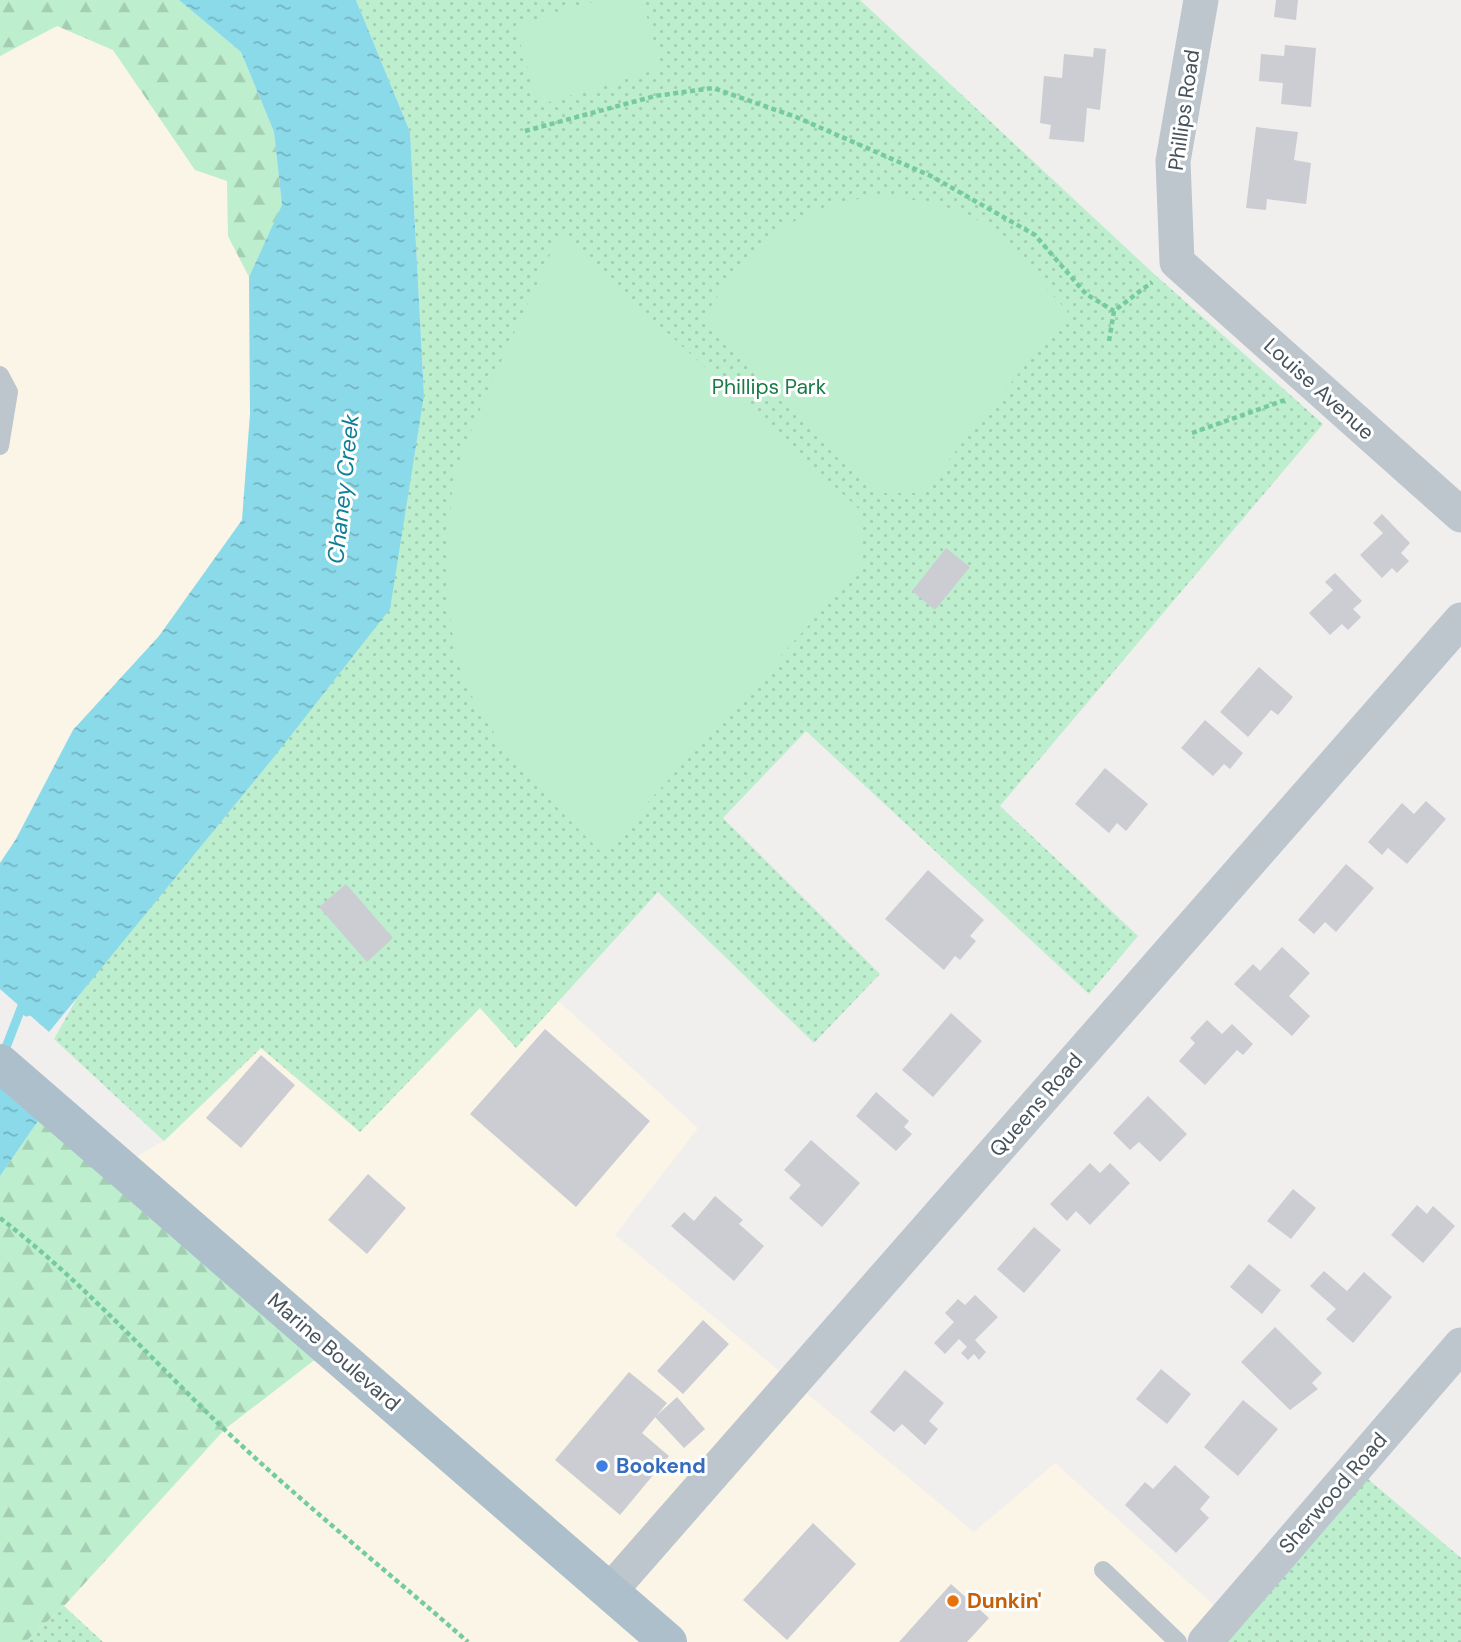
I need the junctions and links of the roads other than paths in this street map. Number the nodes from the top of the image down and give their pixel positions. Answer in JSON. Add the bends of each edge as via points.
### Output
{"nodes":[{"id":1,"x":1201,"y":0,"type":"edge"},
{"id":2,"x":1177,"y":262,"type":"joint"},
{"id":3,"x":0,"y":374,"type":"edge"},
{"id":4,"x":0,"y":446,"type":"edge"},
{"id":5,"x":1461,"y":515,"type":"edge"},
{"id":6,"x":1461,"y":620,"type":"edge"},
{"id":7,"x":0,"y":1063,"type":"edge"},
{"id":8,"x":1461,"y":1345,"type":"edge"},
{"id":9,"x":1104,"y":1570,"type":"dead end"},
{"id":10,"x":610,"y":1591,"type":"junction"},
{"id":11,"x":668,"y":1642,"type":"edge"},
{"id":12,"x":1178,"y":1642,"type":"edge"},
{"id":13,"x":1205,"y":1642,"type":"edge"}],
"edges":[{"from":1,"to":2,"type":"street","name":"Phillips Road","via":[[1173,161]]},
{"from":2,"to":5,"type":"street","name":"Louise Avenue"},
{"from":3,"to":4,"type":"lane","via":[[9,392]]},
{"from":6,"to":10,"type":"street","name":"Queens Road"},
{"from":7,"to":10,"type":"main road","name":"Marine Boulevard"},
{"from":8,"to":13,"type":"street","name":"Sherwood Road"},
{"from":9,"to":12,"type":"lane"},
{"from":10,"to":11,"type":"main road","name":"Marine Boulevard"}]}
